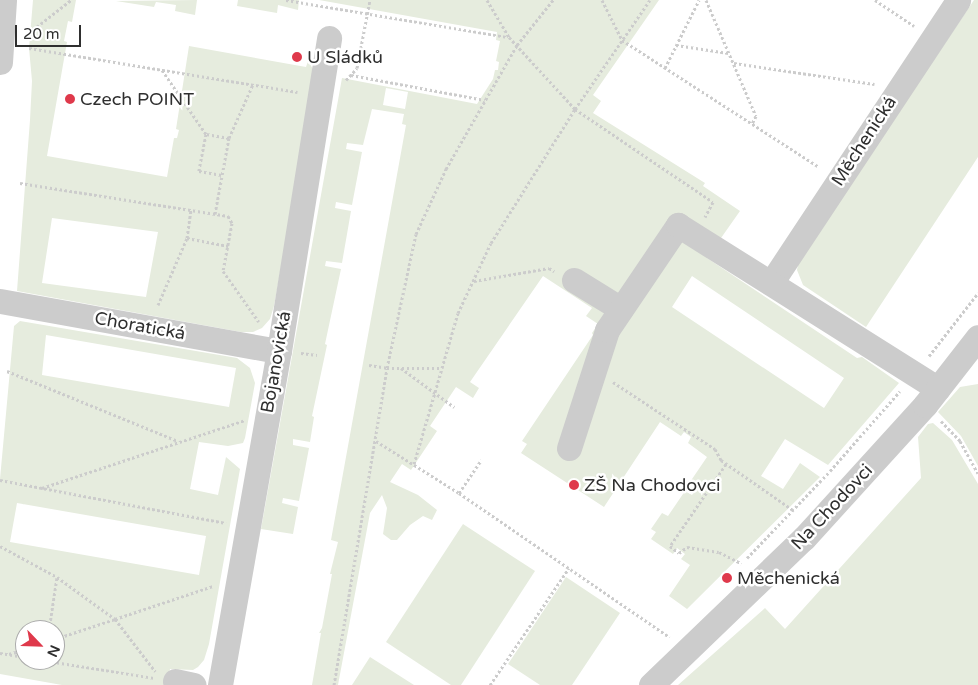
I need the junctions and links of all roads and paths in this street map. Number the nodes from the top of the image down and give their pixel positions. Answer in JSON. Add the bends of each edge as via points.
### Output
{"nodes":[{"id":1,"x":4,"y":0,"type":"edge"},
{"id":2,"x":71,"y":0,"type":"edge"},
{"id":3,"x":286,"y":0,"type":"edge"},
{"id":4,"x":487,"y":0,"type":"edge"},
{"id":5,"x":553,"y":0,"type":"edge"},
{"id":6,"x":602,"y":0,"type":"edge"},
{"id":7,"x":650,"y":0,"type":"edge"},
{"id":8,"x":699,"y":0,"type":"edge"},
{"id":9,"x":706,"y":0,"type":"edge"},
{"id":10,"x":875,"y":0,"type":"edge"},
{"id":11,"x":958,"y":0,"type":"edge"},
{"id":12,"x":30,"y":33,"type":"dead end"},
{"id":13,"x":509,"y":37,"type":"junction"},
{"id":14,"x":329,"y":38,"type":"dead end"},
{"id":15,"x":932,"y":39,"type":"junction"},
{"id":16,"x":622,"y":40,"type":"junction"},
{"id":17,"x":517,"y":45,"type":"junction"},
{"id":18,"x":676,"y":45,"type":"junction"},
{"id":19,"x":29,"y":48,"type":"dead end"},
{"id":20,"x":729,"y":53,"type":"junction"},
{"id":21,"x":0,"y":62,"type":"edge"},
{"id":22,"x":734,"y":64,"type":"junction"},
{"id":23,"x":665,"y":68,"type":"junction"},
{"id":24,"x":162,"y":70,"type":"junction"},
{"id":25,"x":351,"y":75,"type":"dead end"},
{"id":26,"x":253,"y":84,"type":"junction"},
{"id":27,"x":900,"y":88,"type":"junction"},
{"id":28,"x":304,"y":93,"type":"dead end"},
{"id":29,"x":485,"y":100,"type":"junction"},
{"id":30,"x":575,"y":109,"type":"junction"},
{"id":31,"x":752,"y":124,"type":"junction"},
{"id":32,"x":206,"y":134,"type":"junction"},
{"id":33,"x":229,"y":138,"type":"junction"},
{"id":34,"x":222,"y":176,"type":"junction"},
{"id":35,"x":839,"y":180,"type":"junction"},
{"id":36,"x":20,"y":183,"type":"dead end"},
{"id":37,"x":191,"y":210,"type":"junction"},
{"id":38,"x":215,"y":214,"type":"junction"},
{"id":39,"x":695,"y":235,"type":"junction"},
{"id":40,"x":187,"y":238,"type":"junction"},
{"id":41,"x":228,"y":246,"type":"junction"},
{"id":42,"x":574,"y":280,"type":"joint"},
{"id":43,"x":473,"y":281,"type":"junction"},
{"id":44,"x":771,"y":283,"type":"junction"},
{"id":45,"x":978,"y":293,"type":"edge"},
{"id":46,"x":0,"y":301,"type":"edge"},
{"id":47,"x":622,"y":309,"type":"junction"},
{"id":48,"x":154,"y":328,"type":"junction"},
{"id":49,"x":978,"y":337,"type":"edge"},
{"id":50,"x":279,"y":351,"type":"junction"},
{"id":51,"x":369,"y":365,"type":"dead end"},
{"id":52,"x":387,"y":368,"type":"junction"},
{"id":53,"x":401,"y":368,"type":"junction"},
{"id":54,"x":442,"y":368,"type":"junction"},
{"id":55,"x":594,"y":370,"type":"junction"},
{"id":56,"x":7,"y":372,"type":"dead end"},
{"id":57,"x":915,"y":375,"type":"junction"},
{"id":58,"x":435,"y":393,"type":"junction"},
{"id":59,"x":932,"y":397,"type":"junction"},
{"id":60,"x":454,"y":408,"type":"dead end"},
{"id":61,"x":267,"y":413,"type":"junction"},
{"id":62,"x":178,"y":441,"type":"junction"},
{"id":63,"x":376,"y":441,"type":"junction"},
{"id":64,"x":569,"y":448,"type":"dead end"},
{"id":65,"x":481,"y":460,"type":"dead end"},
{"id":66,"x":414,"y":464,"type":"junction"},
{"id":67,"x":726,"y":464,"type":"junction"},
{"id":68,"x":978,"y":473,"type":"edge"},
{"id":69,"x":0,"y":480,"type":"edge"},
{"id":70,"x":42,"y":488,"type":"junction"},
{"id":71,"x":459,"y":493,"type":"junction"},
{"id":72,"x":793,"y":510,"type":"junction"},
{"id":73,"x":248,"y":528,"type":"junction"},
{"id":74,"x":0,"y":546,"type":"edge"},
{"id":75,"x":741,"y":563,"type":"junction"},
{"id":76,"x":569,"y":568,"type":"junction"},
{"id":77,"x":736,"y":568,"type":"dead end"},
{"id":78,"x":240,"y":577,"type":"junction"},
{"id":79,"x":57,"y":578,"type":"junction"},
{"id":80,"x":115,"y":619,"type":"junction"},
{"id":81,"x":51,"y":620,"type":"edge"},
{"id":82,"x":65,"y":636,"type":"edge"},
{"id":83,"x":670,"y":638,"type":"dead end"},
{"id":84,"x":15,"y":652,"type":"edge"},
{"id":85,"x":0,"y":653,"type":"edge"},
{"id":86,"x":8,"y":654,"type":"junction"},
{"id":87,"x":15,"y":655,"type":"edge"},
{"id":88,"x":65,"y":664,"type":"edge"},
{"id":89,"x":220,"y":685,"type":"edge"},
{"id":90,"x":334,"y":685,"type":"edge"},
{"id":91,"x":490,"y":685,"type":"edge"},
{"id":92,"x":650,"y":685,"type":"edge"}],
"edges":[{"from":1,"to":21,"type":"street"},
{"from":2,"to":12,"type":"path"},
{"from":3,"to":13,"type":"path"},
{"from":4,"to":13,"type":"path"},
{"from":5,"to":17,"type":"path"},
{"from":6,"to":16,"type":"path"},
{"from":7,"to":16,"type":"path"},
{"from":8,"to":18,"type":"path"},
{"from":9,"to":20,"type":"path"},
{"from":10,"to":15,"type":"path"},
{"from":11,"to":15,"type":"street","name":"Měchenická"},
{"from":13,"to":17,"type":"path"},
{"from":14,"to":50,"type":"street","name":"Bojanovická"},
{"from":15,"to":27,"type":"street","name":"Měchenická"},
{"from":16,"to":23,"type":"path"},
{"from":16,"to":30,"type":"path"},
{"from":17,"to":29,"type":"path"},
{"from":17,"to":30,"type":"path"},
{"from":18,"to":20,"type":"path"},
{"from":18,"to":23,"type":"path"},
{"from":19,"to":24,"type":"path"},
{"from":20,"to":22,"type":"path"},
{"from":22,"to":27,"type":"path"},
{"from":22,"to":31,"type":"path","via":[[756,116]]},
{"from":23,"to":31,"type":"path"},
{"from":24,"to":26,"type":"path"},
{"from":24,"to":32,"type":"path"},
{"from":25,"to":29,"type":"path"},
{"from":26,"to":28,"type":"path"},
{"from":26,"to":33,"type":"path"},
{"from":27,"to":35,"type":"street","name":"Měchenická"},
{"from":29,"to":52,"type":"path","via":[[446,169],[416,234]]},
{"from":30,"to":39,"type":"path","via":[[713,202]]},
{"from":30,"to":43,"type":"path","via":[[491,243]]},
{"from":31,"to":35,"type":"path"},
{"from":32,"to":33,"type":"path"},
{"from":32,"to":34,"type":"path","via":[[199,171]]},
{"from":33,"to":34,"type":"path"},
{"from":34,"to":38,"type":"path"},
{"from":35,"to":44,"type":"street","name":"Měchenická"},
{"from":36,"to":37,"type":"path"},
{"from":37,"to":38,"type":"path"},
{"from":37,"to":40,"type":"path"},
{"from":38,"to":41,"type":"path","via":[[228,216],[232,223]]},
{"from":39,"to":44,"type":"street"},
{"from":39,"to":47,"type":"street","via":[[678,224]]},
{"from":40,"to":41,"type":"path"},
{"from":40,"to":48,"type":"path","via":[[160,297]]},
{"from":41,"to":50,"type":"path","via":[[224,271]]},
{"from":42,"to":43,"type":"path","via":[[549,268]]},
{"from":42,"to":47,"type":"street"},
{"from":43,"to":54,"type":"path","via":[[458,313]]},
{"from":44,"to":57,"type":"street"},
{"from":45,"to":57,"type":"path"},
{"from":46,"to":48,"type":"street","name":"Choratická"},
{"from":47,"to":55,"type":"street","via":[[607,330]]},
{"from":48,"to":50,"type":"street","name":"Choratická"},
{"from":49,"to":59,"type":"street","name":"Na Chodovci"},
{"from":50,"to":61,"type":"street","name":"Bojanovická"},
{"from":51,"to":52,"type":"path"},
{"from":52,"to":53,"type":"path"},
{"from":52,"to":63,"type":"path"},
{"from":53,"to":54,"type":"path"},
{"from":53,"to":58,"type":"path"},
{"from":54,"to":58,"type":"path"},
{"from":55,"to":64,"type":"street"},
{"from":55,"to":67,"type":"path","via":[[715,449]]},
{"from":56,"to":62,"type":"path"},
{"from":57,"to":59,"type":"street"},
{"from":57,"to":72,"type":"path"},
{"from":58,"to":60,"type":"path"},
{"from":58,"to":66,"type":"path"},
{"from":59,"to":68,"type":"path"},
{"from":59,"to":92,"type":"street","name":"Na Chodovci","via":[[804,538]]},
{"from":61,"to":62,"type":"path"},
{"from":61,"to":73,"type":"street","name":"Bojanovická"},
{"from":62,"to":70,"type":"path"},
{"from":63,"to":66,"type":"path"},
{"from":63,"to":90,"type":"path"},
{"from":65,"to":71,"type":"path"},
{"from":66,"to":71,"type":"path"},
{"from":67,"to":72,"type":"path"},
{"from":67,"to":75,"type":"path","via":[[670,546],[679,553],[687,547],[719,552]]},
{"from":69,"to":70,"type":"path"},
{"from":70,"to":73,"type":"path"},
{"from":71,"to":76,"type":"path"},
{"from":72,"to":75,"type":"path"},
{"from":73,"to":78,"type":"street","name":"Bojanovická"},
{"from":74,"to":79,"type":"path"},
{"from":75,"to":77,"type":"path"},
{"from":76,"to":83,"type":"path"},
{"from":76,"to":91,"type":"path"},
{"from":78,"to":80,"type":"path"},
{"from":78,"to":89,"type":"street","name":"Bojanovická"},
{"from":79,"to":80,"type":"path"},
{"from":79,"to":81,"type":"path"},
{"from":80,"to":82,"type":"path"},
{"from":80,"to":88,"type":"path","via":[[161,679]]},
{"from":84,"to":86,"type":"path"},
{"from":85,"to":86,"type":"path"},
{"from":86,"to":87,"type":"path"}]}
